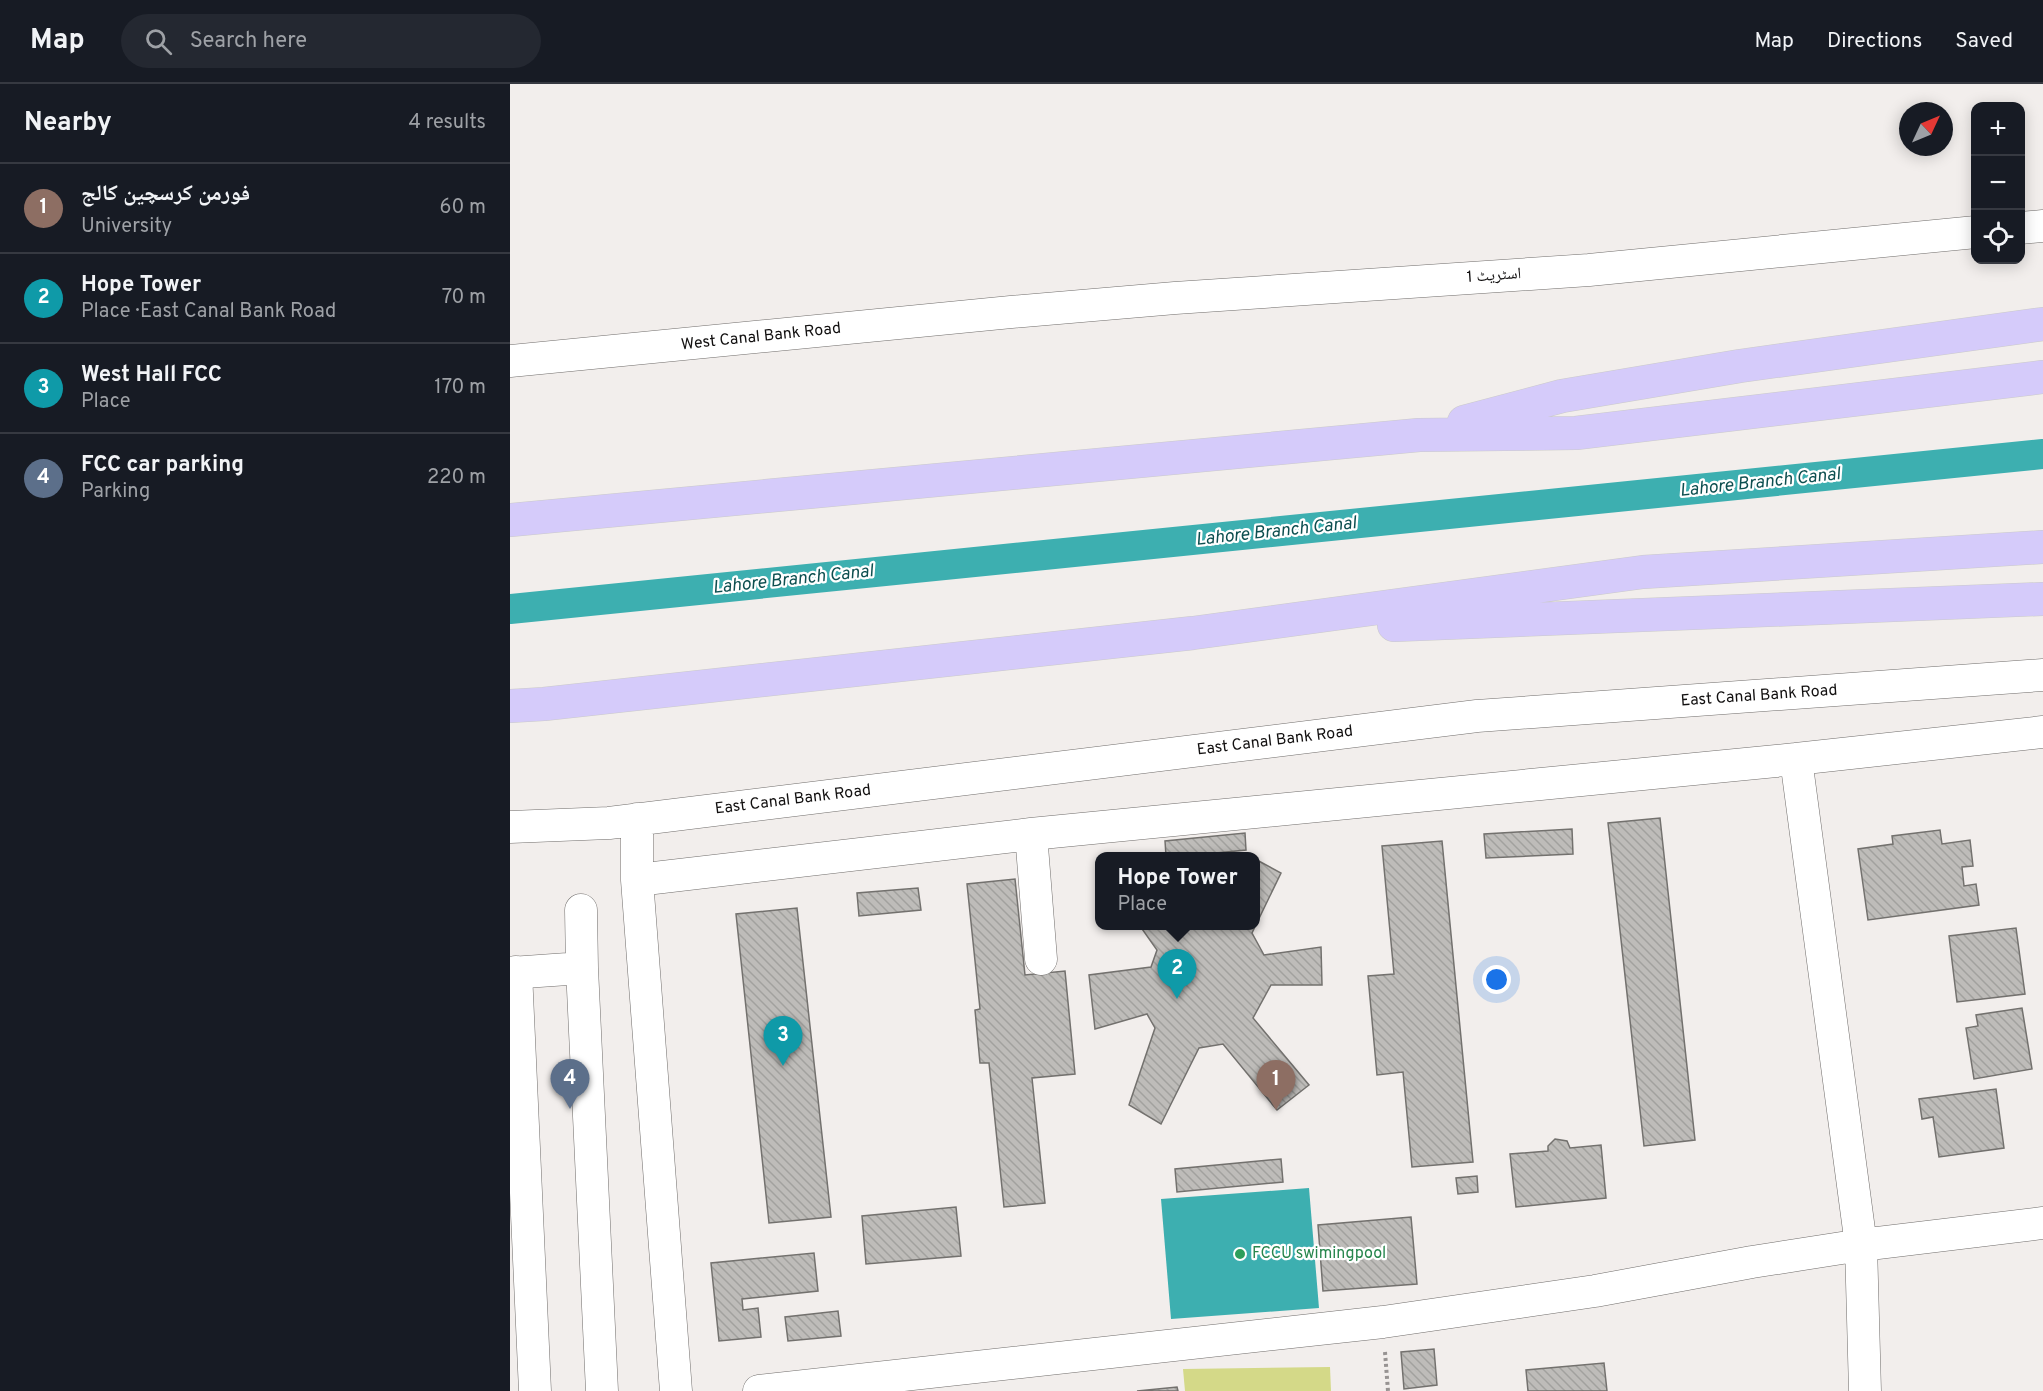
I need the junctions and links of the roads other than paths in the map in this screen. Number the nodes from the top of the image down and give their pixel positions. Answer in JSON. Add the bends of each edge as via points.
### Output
{"nodes":[{"id":1,"x":2043,"y":226,"type":"edge"},
{"id":2,"x":2025,"y":228,"type":"edge"},
{"id":3,"x":1971,"y":232,"type":"edge"},
{"id":4,"x":1011,"y":312,"type":"joint"},
{"id":5,"x":2043,"y":324,"type":"edge"},
{"id":6,"x":510,"y":362,"type":"edge"},
{"id":7,"x":2043,"y":377,"type":"edge"},
{"id":8,"x":1419,"y":435,"type":"junction"},
{"id":9,"x":510,"y":520,"type":"edge"},
{"id":10,"x":2043,"y":547,"type":"edge"},
{"id":11,"x":2043,"y":598,"type":"edge"},
{"id":12,"x":1193,"y":633,"type":"junction"},
{"id":13,"x":2043,"y":675,"type":"edge"},
{"id":14,"x":544,"y":704,"type":"junction"},
{"id":15,"x":510,"y":706,"type":"edge"},
{"id":16,"x":510,"y":712,"type":"edge"},
{"id":17,"x":2043,"y":732,"type":"edge"},
{"id":18,"x":1796,"y":759,"type":"junction"},
{"id":19,"x":637,"y":819,"type":"junction"},
{"id":20,"x":510,"y":827,"type":"edge"},
{"id":21,"x":1031,"y":834,"type":"junction"},
{"id":22,"x":637,"y":880,"type":"junction"},
{"id":23,"x":581,"y":910,"type":"dead end"},
{"id":24,"x":1041,"y":959,"type":"dead end"},
{"id":25,"x":582,"y":968,"type":"junction"},
{"id":26,"x":513,"y":973,"type":"edge"},
{"id":27,"x":2043,"y":1223,"type":"edge"},
{"id":28,"x":1861,"y":1245,"type":"junction"},
{"id":29,"x":535,"y":1391,"type":"edge"},
{"id":30,"x":602,"y":1391,"type":"edge"},
{"id":31,"x":676,"y":1391,"type":"edge"},
{"id":32,"x":759,"y":1391,"type":"edge"},
{"id":33,"x":1866,"y":1391,"type":"edge"}],
"edges":[{"from":1,"to":2,"type":"street"},
{"from":3,"to":4,"type":"street","name":"اسٹریٹ 1","via":[[1589,270]]},
{"from":4,"to":6,"type":"street","name":"West Canal Bank Road"},
{"from":5,"to":8,"type":"highway","via":[[1740,366],[1562,396]]},
{"from":7,"to":8,"type":"highway","via":[[1576,433]]},
{"from":8,"to":9,"type":"highway"},
{"from":10,"to":12,"type":"highway","via":[[1643,572]]},
{"from":11,"to":12,"type":"highway"},
{"from":12,"to":14,"type":"highway"},
{"from":13,"to":19,"type":"street","name":"East Canal Bank Road","via":[[1477,716]]},
{"from":14,"to":15,"type":"highway"},
{"from":14,"to":16,"type":"highway"},
{"from":17,"to":18,"type":"street"},
{"from":18,"to":21,"type":"street"},
{"from":18,"to":28,"type":"street"},
{"from":19,"to":20,"type":"street","name":"East Canal Bank Road"},
{"from":19,"to":22,"type":"street"},
{"from":21,"to":22,"type":"street"},
{"from":21,"to":24,"type":"street"},
{"from":22,"to":31,"type":"street"},
{"from":23,"to":25,"type":"street"},
{"from":25,"to":26,"type":"street"},
{"from":25,"to":30,"type":"street"},
{"from":26,"to":29,"type":"street"},
{"from":27,"to":28,"type":"street"},
{"from":28,"to":32,"type":"street","via":[[1595,1291],[1383,1322]]},
{"from":28,"to":33,"type":"street"}]}
